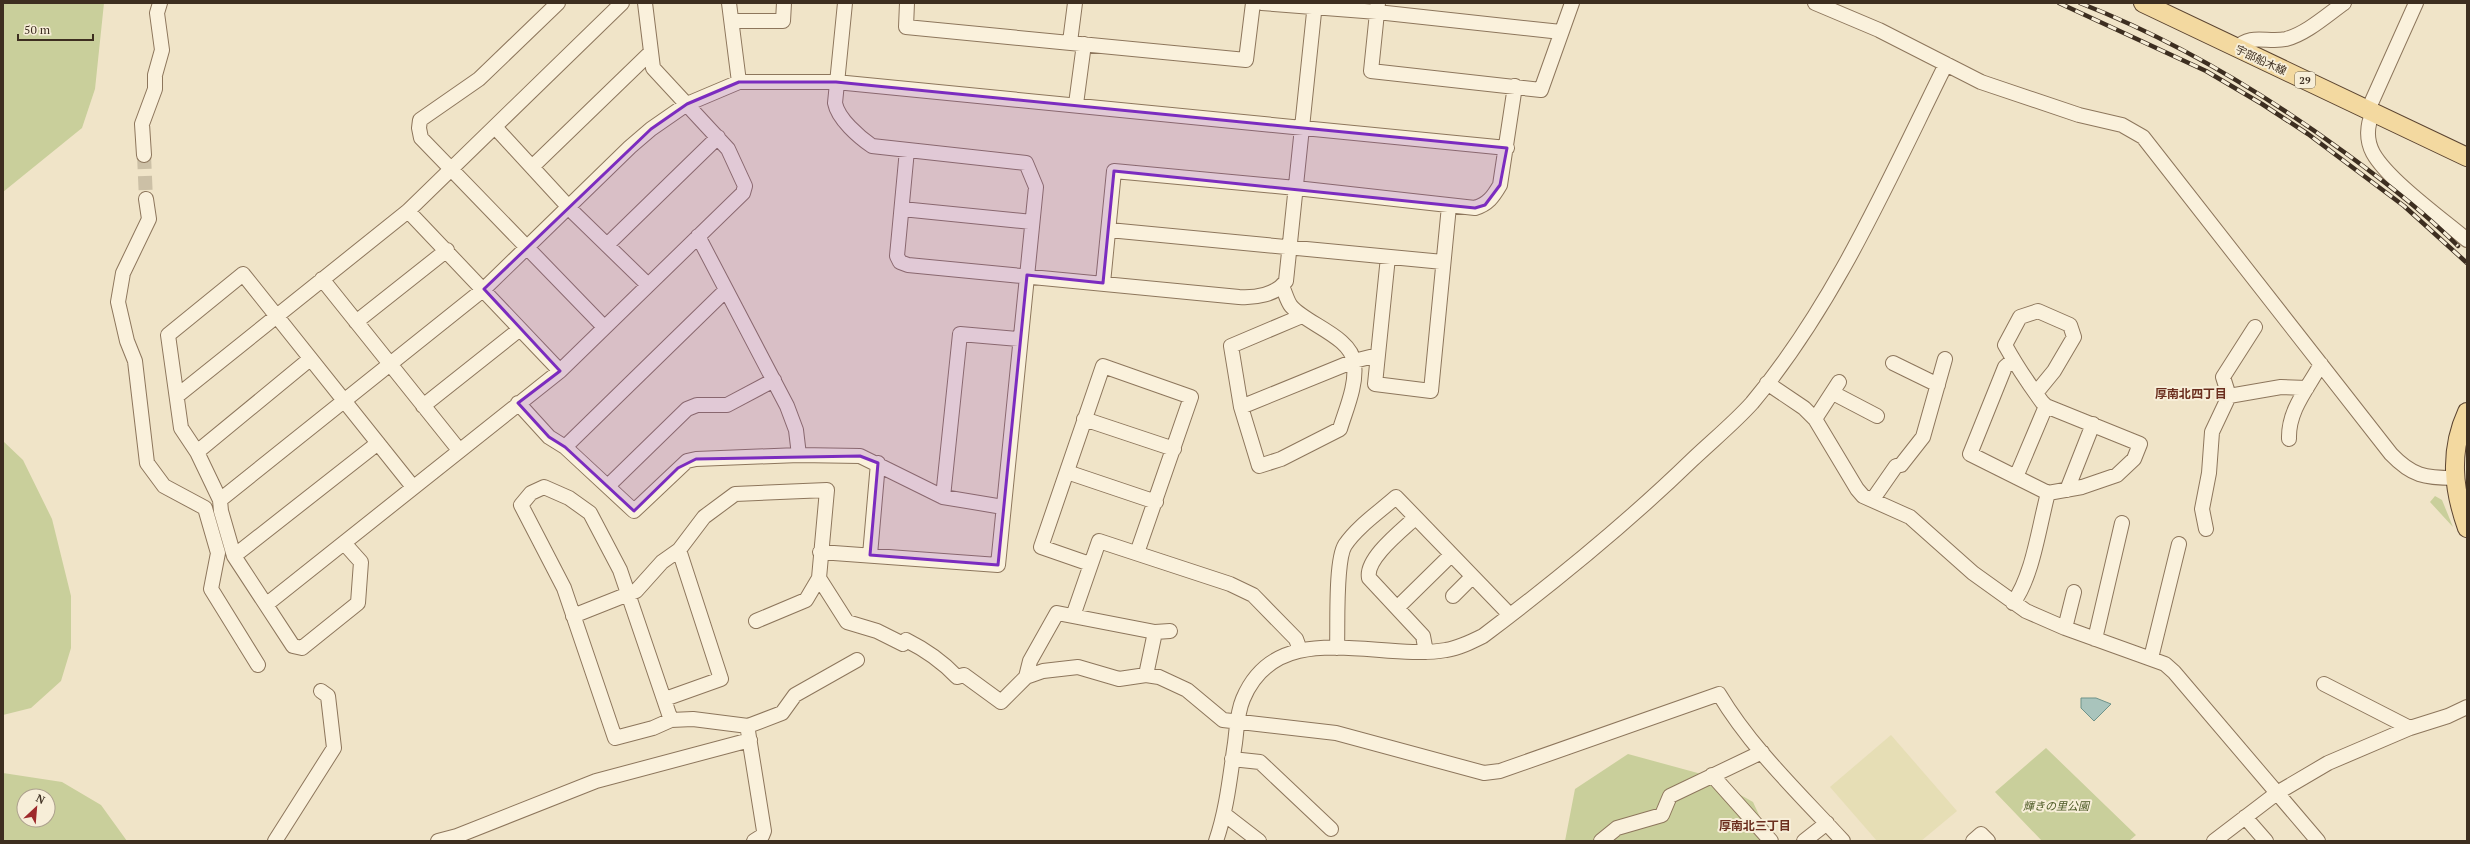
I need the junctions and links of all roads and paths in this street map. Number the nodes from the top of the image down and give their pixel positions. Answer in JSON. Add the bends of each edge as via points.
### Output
{"nodes":[{"id":1,"x":160,"y":3,"type":"edge"},
{"id":2,"x":558,"y":3,"type":"edge"},
{"id":3,"x":622,"y":3,"type":"edge"},
{"id":4,"x":645,"y":3,"type":"edge"},
{"id":5,"x":729,"y":3,"type":"edge"},
{"id":6,"x":784,"y":3,"type":"edge"},
{"id":7,"x":845,"y":3,"type":"edge"},
{"id":8,"x":907,"y":3,"type":"edge"},
{"id":9,"x":1075,"y":3,"type":"edge"},
{"id":10,"x":1253,"y":3,"type":"edge"},
{"id":11,"x":1262,"y":3,"type":"edge"},
{"id":12,"x":1572,"y":3,"type":"edge"},
{"id":13,"x":1815,"y":3,"type":"edge"},
{"id":14,"x":2143,"y":3,"type":"edge"},
{"id":15,"x":2344,"y":3,"type":"edge"},
{"id":16,"x":2416,"y":3,"type":"edge"},
{"id":17,"x":1315,"y":6,"type":"edge"},
{"id":18,"x":1377,"y":8,"type":"edge"},
{"id":19,"x":732,"y":21,"type":"junction"},
{"id":20,"x":1561,"y":32,"type":"junction"},
{"id":21,"x":1077,"y":43,"type":"junction"},
{"id":22,"x":2237,"y":48,"type":"junction"},
{"id":23,"x":651,"y":52,"type":"junction"},
{"id":24,"x":1946,"y":64,"type":"junction"},
{"id":25,"x":739,"y":82,"type":"junction"},
{"id":26,"x":836,"y":82,"type":"junction"},
{"id":27,"x":1515,"y":86,"type":"junction"},
{"id":28,"x":687,"y":104,"type":"junction"},
{"id":29,"x":1076,"y":104,"type":"junction"},
{"id":30,"x":2371,"y":111,"type":"junction"},
{"id":31,"x":494,"y":127,"type":"junction"},
{"id":32,"x":1302,"y":128,"type":"junction"},
{"id":33,"x":718,"y":137,"type":"junction"},
{"id":34,"x":1507,"y":148,"type":"junction"},
{"id":35,"x":907,"y":150,"type":"junction"},
{"id":36,"x":144,"y":155,"type":"tunnel mouth"},
{"id":37,"x":2467,"y":157,"type":"edge"},
{"id":38,"x":532,"y":167,"type":"junction"},
{"id":39,"x":451,"y":168,"type":"junction"},
{"id":40,"x":1296,"y":188,"type":"junction"},
{"id":41,"x":146,"y":199,"type":"tunnel mouth"},
{"id":42,"x":568,"y":206,"type":"junction"},
{"id":43,"x":1449,"y":206,"type":"junction"},
{"id":44,"x":902,"y":209,"type":"junction"},
{"id":45,"x":408,"y":211,"type":"junction"},
{"id":46,"x":1032,"y":222,"type":"junction"},
{"id":47,"x":1109,"y":230,"type":"junction"},
{"id":48,"x":698,"y":236,"type":"junction"},
{"id":49,"x":2467,"y":240,"type":"edge"},
{"id":50,"x":607,"y":245,"type":"junction"},
{"id":51,"x":528,"y":246,"type":"junction"},
{"id":52,"x":1290,"y":247,"type":"junction"},
{"id":53,"x":447,"y":250,"type":"junction"},
{"id":54,"x":1388,"y":257,"type":"junction"},
{"id":55,"x":1443,"y":262,"type":"junction"},
{"id":56,"x":1027,"y":275,"type":"junction"},
{"id":57,"x":322,"y":280,"type":"junction"},
{"id":58,"x":1103,"y":283,"type":"junction"},
{"id":59,"x":648,"y":285,"type":"junction"},
{"id":60,"x":1282,"y":286,"type":"junction"},
{"id":61,"x":484,"y":289,"type":"junction"},
{"id":62,"x":726,"y":290,"type":"junction"},
{"id":63,"x":277,"y":316,"type":"junction"},
{"id":64,"x":1302,"y":316,"type":"junction"},
{"id":65,"x":356,"y":322,"type":"junction"},
{"id":66,"x":604,"y":327,"type":"junction"},
{"id":67,"x":2255,"y":327,"type":"dead end"},
{"id":68,"x":520,"y":329,"type":"junction"},
{"id":69,"x":1019,"y":339,"type":"junction"},
{"id":70,"x":1378,"y":355,"type":"junction"},
{"id":71,"x":310,"y":359,"type":"junction"},
{"id":72,"x":1945,"y":359,"type":"dead end"},
{"id":73,"x":2013,"y":360,"type":"junction"},
{"id":74,"x":1354,"y":361,"type":"junction"},
{"id":75,"x":1893,"y":363,"type":"dead end"},
{"id":76,"x":390,"y":364,"type":"junction"},
{"id":77,"x":2321,"y":364,"type":"junction"},
{"id":78,"x":560,"y":371,"type":"junction"},
{"id":79,"x":774,"y":380,"type":"junction"},
{"id":80,"x":1767,"y":382,"type":"junction"},
{"id":81,"x":1938,"y":385,"type":"junction"},
{"id":82,"x":2307,"y":388,"type":"junction"},
{"id":83,"x":2036,"y":393,"type":"junction"},
{"id":84,"x":177,"y":396,"type":"junction"},
{"id":85,"x":2229,"y":396,"type":"junction"},
{"id":86,"x":345,"y":400,"type":"junction"},
{"id":87,"x":518,"y":403,"type":"junction"},
{"id":88,"x":422,"y":406,"type":"junction"},
{"id":89,"x":2046,"y":406,"type":"junction"},
{"id":90,"x":1242,"y":407,"type":"junction"},
{"id":91,"x":2467,"y":412,"type":"edge"},
{"id":92,"x":1877,"y":416,"type":"dead end"},
{"id":93,"x":1084,"y":419,"type":"junction"},
{"id":94,"x":1815,"y":419,"type":"junction"},
{"id":95,"x":2093,"y":424,"type":"junction"},
{"id":96,"x":2289,"y":439,"type":"dead end"},
{"id":97,"x":378,"y":443,"type":"junction"},
{"id":98,"x":565,"y":447,"type":"junction"},
{"id":99,"x":459,"y":450,"type":"junction"},
{"id":100,"x":1174,"y":450,"type":"junction"},
{"id":101,"x":197,"y":452,"type":"junction"},
{"id":102,"x":799,"y":455,"type":"junction"},
{"id":103,"x":878,"y":463,"type":"junction"},
{"id":104,"x":1067,"y":472,"type":"junction"},
{"id":105,"x":2016,"y":477,"type":"junction"},
{"id":106,"x":2454,"y":478,"type":"junction"},
{"id":107,"x":609,"y":485,"type":"junction"},
{"id":108,"x":413,"y":487,"type":"junction"},
{"id":109,"x":2067,"y":490,"type":"junction"},
{"id":110,"x":2048,"y":493,"type":"junction"},
{"id":111,"x":943,"y":497,"type":"junction"},
{"id":112,"x":1874,"y":499,"type":"junction"},
{"id":113,"x":220,"y":500,"type":"junction"},
{"id":114,"x":1156,"y":502,"type":"junction"},
{"id":115,"x":1003,"y":507,"type":"junction"},
{"id":116,"x":1415,"y":518,"type":"junction"},
{"id":117,"x":2122,"y":523,"type":"dead end"},
{"id":118,"x":2467,"y":528,"type":"edge"},
{"id":119,"x":2206,"y":529,"type":"dead end"},
{"id":120,"x":344,"y":543,"type":"junction"},
{"id":121,"x":2179,"y":544,"type":"dead end"},
{"id":122,"x":679,"y":550,"type":"junction"},
{"id":123,"x":820,"y":552,"type":"junction"},
{"id":124,"x":1137,"y":553,"type":"junction"},
{"id":125,"x":870,"y":555,"type":"junction"},
{"id":126,"x":1451,"y":555,"type":"junction"},
{"id":127,"x":234,"y":556,"type":"junction"},
{"id":128,"x":1090,"y":564,"type":"junction"},
{"id":129,"x":1472,"y":577,"type":"junction"},
{"id":130,"x":819,"y":578,"type":"junction"},
{"id":131,"x":2074,"y":592,"type":"dead end"},
{"id":132,"x":629,"y":594,"type":"junction"},
{"id":133,"x":1453,"y":596,"type":"dead end"},
{"id":134,"x":2013,"y":603,"type":"junction"},
{"id":135,"x":267,"y":604,"type":"junction"},
{"id":136,"x":1397,"y":608,"type":"junction"},
{"id":137,"x":573,"y":616,"type":"junction"},
{"id":138,"x":1073,"y":616,"type":"junction"},
{"id":139,"x":1510,"y":616,"type":"junction"},
{"id":140,"x":756,"y":621,"type":"dead end"},
{"id":141,"x":2065,"y":628,"type":"junction"},
{"id":142,"x":1170,"y":631,"type":"dead end"},
{"id":143,"x":1154,"y":632,"type":"junction"},
{"id":144,"x":2095,"y":639,"type":"junction"},
{"id":145,"x":1337,"y":648,"type":"junction"},
{"id":146,"x":1300,"y":650,"type":"junction"},
{"id":147,"x":1426,"y":652,"type":"junction"},
{"id":148,"x":2151,"y":658,"type":"junction"},
{"id":149,"x":857,"y":660,"type":"dead end"},
{"id":150,"x":258,"y":665,"type":"dead end"},
{"id":151,"x":1146,"y":675,"type":"junction"},
{"id":152,"x":1026,"y":677,"type":"junction"},
{"id":153,"x":2324,"y":684,"type":"dead end"},
{"id":154,"x":321,"y":690,"type":"dead end"},
{"id":155,"x":665,"y":699,"type":"junction"},
{"id":156,"x":2467,"y":707,"type":"edge"},
{"id":157,"x":671,"y":720,"type":"junction"},
{"id":158,"x":1238,"y":721,"type":"junction"},
{"id":159,"x":748,"y":726,"type":"junction"},
{"id":160,"x":2410,"y":728,"type":"junction"},
{"id":161,"x":750,"y":740,"type":"junction"},
{"id":162,"x":1762,"y":752,"type":"junction"},
{"id":163,"x":1232,"y":758,"type":"junction"},
{"id":164,"x":1712,"y":775,"type":"junction"},
{"id":165,"x":2277,"y":794,"type":"junction"},
{"id":166,"x":1224,"y":814,"type":"junction"},
{"id":167,"x":2245,"y":817,"type":"junction"},
{"id":168,"x":1827,"y":823,"type":"junction"},
{"id":169,"x":1331,"y":829,"type":"dead end"},
{"id":170,"x":275,"y":841,"type":"edge"},
{"id":171,"x":438,"y":841,"type":"edge"},
{"id":172,"x":754,"y":841,"type":"edge"},
{"id":173,"x":1216,"y":841,"type":"edge"},
{"id":174,"x":1259,"y":841,"type":"edge"},
{"id":175,"x":1601,"y":841,"type":"edge"},
{"id":176,"x":1771,"y":841,"type":"edge"},
{"id":177,"x":1804,"y":841,"type":"edge"},
{"id":178,"x":1843,"y":841,"type":"edge"},
{"id":179,"x":1973,"y":841,"type":"edge"},
{"id":180,"x":1988,"y":841,"type":"edge"},
{"id":181,"x":2214,"y":841,"type":"edge"},
{"id":182,"x":2266,"y":841,"type":"edge"},
{"id":183,"x":2318,"y":841,"type":"edge"}],
"edges":[{"from":1,"to":36,"type":"street","via":[[157,13],[162,50],[154,75],[155,88],[142,124]]},
{"from":2,"to":39,"type":"street","via":[[479,79],[420,120],[421,138]]},
{"from":3,"to":31,"type":"street"},
{"from":4,"to":23,"type":"street"},
{"from":5,"to":19,"type":"street"},
{"from":6,"to":19,"type":"street","via":[[783,21]]},
{"from":7,"to":26,"type":"street"},
{"from":8,"to":21,"type":"street","via":[[906,27]]},
{"from":9,"to":21,"type":"street"},
{"from":10,"to":21,"type":"street","via":[[1246,60]]},
{"from":11,"to":17,"type":"street"},
{"from":12,"to":20,"type":"street"},
{"from":13,"to":24,"type":"street","via":[[1879,30]]},
{"from":14,"to":22,"type":"main road","name":"宇部船木線","number":"29"},
{"from":15,"to":22,"type":"street","via":[[2297,35],[2270,41],[2253,38],[2242,42]]},
{"from":16,"to":30,"type":"street"},
{"from":17,"to":18,"type":"street"},
{"from":17,"to":32,"type":"street"},
{"from":18,"to":20,"type":"street"},
{"from":18,"to":27,"type":"street","via":[[1371,71]]},
{"from":19,"to":25,"type":"street"},
{"from":20,"to":27,"type":"street","via":[[1541,90]]},
{"from":21,"to":29,"type":"street"},
{"from":22,"to":30,"type":"main road","name":"宇部船木線","number":"29"},
{"from":23,"to":28,"type":"street","via":[[653,68]]},
{"from":23,"to":38,"type":"street"},
{"from":24,"to":77,"type":"street","via":[[2007,92],[2079,115],[2122,125],[2143,137]]},
{"from":24,"to":80,"type":"street","via":[[1864,229],[1805,329]]},
{"from":25,"to":26,"type":"street"},
{"from":25,"to":28,"type":"street"},
{"from":26,"to":29,"type":"street"},
{"from":26,"to":35,"type":"street","via":[[836,109],[862,139],[872,146]]},
{"from":27,"to":34,"type":"street"},
{"from":28,"to":33,"type":"street"},
{"from":28,"to":42,"type":"street","via":[[635,142]]},
{"from":29,"to":32,"type":"street"},
{"from":30,"to":37,"type":"main road","name":"宇部船木線","number":"29"},
{"from":30,"to":49,"type":"street","via":[[2368,137],[2376,157],[2412,193]]},
{"from":31,"to":38,"type":"street"},
{"from":31,"to":39,"type":"street"},
{"from":32,"to":34,"type":"street"},
{"from":32,"to":40,"type":"street"},
{"from":33,"to":48,"type":"street","via":[[728,149],[745,186],[743,193]]},
{"from":33,"to":50,"type":"street"},
{"from":34,"to":43,"type":"street","via":[[1500,185],[1485,205],[1475,208]]},
{"from":35,"to":44,"type":"street"},
{"from":35,"to":46,"type":"street","via":[[1026,163],[1036,187]]},
{"from":38,"to":42,"type":"street"},
{"from":39,"to":45,"type":"street"},
{"from":39,"to":51,"type":"street"},
{"from":40,"to":43,"type":"street"},
{"from":40,"to":47,"type":"street","via":[[1114,171]]},
{"from":40,"to":52,"type":"street"},
{"from":41,"to":150,"type":"street","via":[[149,219],[123,273],[118,302],[127,341],[136,361],[147,463],[164,486],[205,508],[218,554],[211,589]]},
{"from":42,"to":50,"type":"street"},
{"from":42,"to":51,"type":"street"},
{"from":43,"to":55,"type":"street"},
{"from":44,"to":46,"type":"street"},
{"from":44,"to":56,"type":"street","via":[[897,256],[900,262]]},
{"from":45,"to":53,"type":"street"},
{"from":45,"to":57,"type":"street"},
{"from":46,"to":56,"type":"street"},
{"from":47,"to":52,"type":"street"},
{"from":47,"to":58,"type":"street"},
{"from":48,"to":59,"type":"street"},
{"from":48,"to":62,"type":"street"},
{"from":50,"to":59,"type":"street"},
{"from":51,"to":61,"type":"street"},
{"from":51,"to":66,"type":"street"},
{"from":52,"to":54,"type":"street"},
{"from":52,"to":60,"type":"street","via":[[1286,281]]},
{"from":53,"to":61,"type":"street"},
{"from":53,"to":65,"type":"street"},
{"from":54,"to":55,"type":"street"},
{"from":54,"to":70,"type":"street"},
{"from":55,"to":70,"type":"street","via":[[1431,391],[1375,384]]},
{"from":56,"to":58,"type":"street"},
{"from":56,"to":69,"type":"street"},
{"from":57,"to":63,"type":"street"},
{"from":57,"to":65,"type":"street"},
{"from":58,"to":60,"type":"street","via":[[1253,298]]},
{"from":59,"to":66,"type":"street"},
{"from":60,"to":64,"type":"street","via":[[1290,306]]},
{"from":61,"to":68,"type":"street"},
{"from":61,"to":76,"type":"street"},
{"from":62,"to":79,"type":"street"},
{"from":62,"to":98,"type":"street"},
{"from":63,"to":71,"type":"street"},
{"from":63,"to":84,"type":"street"},
{"from":63,"to":84,"type":"street","via":[[243,274],[168,335]]},
{"from":64,"to":74,"type":"street","via":[[1335,336]]},
{"from":64,"to":90,"type":"street","via":[[1231,346]]},
{"from":65,"to":76,"type":"street"},
{"from":66,"to":78,"type":"street"},
{"from":67,"to":85,"type":"street","via":[[2223,377]]},
{"from":68,"to":78,"type":"street"},
{"from":68,"to":88,"type":"street"},
{"from":69,"to":111,"type":"street","via":[[960,334]]},
{"from":69,"to":115,"type":"street"},
{"from":70,"to":74,"type":"street"},
{"from":71,"to":86,"type":"street"},
{"from":71,"to":101,"type":"street"},
{"from":72,"to":81,"type":"street"},
{"from":73,"to":83,"type":"street"},
{"from":73,"to":83,"type":"street","via":[[2005,345],[2020,317],[2038,311],[2070,325],[2074,337],[2054,371]]},
{"from":73,"to":105,"type":"street","via":[[2005,367],[1970,454]]},
{"from":74,"to":90,"type":"street"},
{"from":74,"to":90,"type":"street","via":[[1354,379],[1340,429],[1281,459],[1259,466]]},
{"from":75,"to":81,"type":"street"},
{"from":76,"to":86,"type":"street"},
{"from":76,"to":88,"type":"street"},
{"from":77,"to":82,"type":"street"},
{"from":77,"to":106,"type":"street","via":[[2402,465],[2429,478]]},
{"from":78,"to":87,"type":"street"},
{"from":79,"to":102,"type":"street","via":[[796,430]]},
{"from":79,"to":107,"type":"street","via":[[727,405],[697,405],[687,409]]},
{"from":80,"to":94,"type":"street"},
{"from":80,"to":139,"type":"street","via":[[1751,404],[1652,499],[1602,543]]},
{"from":81,"to":112,"type":"street","via":[[1923,437],[1901,466],[1896,466]]},
{"from":82,"to":85,"type":"street","via":[[2281,387]]},
{"from":82,"to":96,"type":"street","via":[[2291,417],[2288,426]]},
{"from":83,"to":89,"type":"street"},
{"from":84,"to":101,"type":"street","via":[[181,428]]},
{"from":85,"to":119,"type":"street","via":[[2212,432],[2209,473],[2202,509]]},
{"from":86,"to":97,"type":"street"},
{"from":86,"to":113,"type":"street"},
{"from":87,"to":98,"type":"street","via":[[549,437]]},
{"from":87,"to":99,"type":"street"},
{"from":88,"to":99,"type":"street"},
{"from":89,"to":95,"type":"street"},
{"from":89,"to":105,"type":"street"},
{"from":91,"to":106,"type":"main road","via":[[2456,447]]},
{"from":92,"to":94,"type":"street","via":[[1836,387]]},
{"from":93,"to":100,"type":"street"},
{"from":93,"to":100,"type":"street","via":[[1104,366],[1191,397]]},
{"from":93,"to":104,"type":"street"},
{"from":94,"to":112,"type":"street","via":[[1857,489],[1863,496]]},
{"from":95,"to":109,"type":"street"},
{"from":95,"to":109,"type":"street","via":[[2140,444],[2134,459],[2117,475]]},
{"from":97,"to":108,"type":"street"},
{"from":97,"to":127,"type":"street"},
{"from":98,"to":107,"type":"street"},
{"from":99,"to":108,"type":"street"},
{"from":100,"to":114,"type":"street"},
{"from":101,"to":113,"type":"street"},
{"from":102,"to":103,"type":"street","via":[[860,456]]},
{"from":102,"to":107,"type":"street","via":[[696,458],[687,461],[634,511]]},
{"from":103,"to":111,"type":"street"},
{"from":103,"to":125,"type":"street"},
{"from":104,"to":114,"type":"street"},
{"from":104,"to":128,"type":"street","via":[[1041,547]]},
{"from":105,"to":110,"type":"street"},
{"from":106,"to":118,"type":"main road"},
{"from":108,"to":120,"type":"street"},
{"from":109,"to":110,"type":"street"},
{"from":110,"to":134,"type":"street","via":[[2026,578],[2020,594]]},
{"from":111,"to":115,"type":"street"},
{"from":112,"to":134,"type":"street","via":[[1910,517],[1973,573]]},
{"from":113,"to":127,"type":"street"},
{"from":114,"to":124,"type":"street"},
{"from":115,"to":125,"type":"street","via":[[998,565]]},
{"from":116,"to":126,"type":"street"},
{"from":116,"to":136,"type":"street","via":[[1373,559],[1368,571],[1369,578]]},
{"from":116,"to":145,"type":"street","via":[[1396,497],[1352,536],[1344,547],[1340,562]]},
{"from":117,"to":144,"type":"street"},
{"from":120,"to":135,"type":"street"},
{"from":120,"to":135,"type":"street","via":[[361,562],[358,603],[302,648],[293,646]]},
{"from":121,"to":148,"type":"street"},
{"from":122,"to":123,"type":"street","via":[[704,517],[735,494],[827,490]]},
{"from":122,"to":132,"type":"street","via":[[662,562],[636,591]]},
{"from":122,"to":155,"type":"street","via":[[721,679]]},
{"from":123,"to":125,"type":"street"},
{"from":123,"to":130,"type":"street"},
{"from":124,"to":128,"type":"street","via":[[1099,541]]},
{"from":124,"to":146,"type":"street","via":[[1230,584],[1253,595],[1296,640]]},
{"from":126,"to":129,"type":"street"},
{"from":126,"to":136,"type":"street"},
{"from":127,"to":135,"type":"street"},
{"from":128,"to":138,"type":"street"},
{"from":129,"to":133,"type":"street"},
{"from":129,"to":139,"type":"street"},
{"from":130,"to":140,"type":"street","via":[[806,600]]},
{"from":130,"to":152,"type":"street","via":[[847,622],[873,629],[903,644],[906,640],[942,661],[957,676],[964,675],[1001,702]]},
{"from":131,"to":141,"type":"street"},
{"from":132,"to":137,"type":"street"},
{"from":132,"to":137,"type":"street","via":[[620,570],[590,513],[569,498],[544,487],[531,493],[522,505],[564,588]]},
{"from":132,"to":155,"type":"street"},
{"from":134,"to":141,"type":"street"},
{"from":136,"to":147,"type":"street","via":[[1423,636]]},
{"from":137,"to":157,"type":"street","via":[[615,738],[653,728]]},
{"from":138,"to":143,"type":"street"},
{"from":138,"to":152,"type":"street","via":[[1057,613],[1030,662]]},
{"from":139,"to":147,"type":"street","via":[[1463,646]]},
{"from":141,"to":144,"type":"street"},
{"from":142,"to":143,"type":"street"},
{"from":143,"to":151,"type":"street"},
{"from":144,"to":148,"type":"street"},
{"from":145,"to":146,"type":"street"},
{"from":145,"to":147,"type":"street"},
{"from":146,"to":158,"type":"street","via":[[1278,658],[1260,672],[1243,697]]},
{"from":148,"to":165,"type":"street","via":[[2165,664],[2174,672]]},
{"from":149,"to":159,"type":"street","via":[[795,695],[782,713]]},
{"from":151,"to":152,"type":"street","via":[[1119,679],[1078,667],[1068,667]]},
{"from":151,"to":158,"type":"street","via":[[1159,677],[1187,690],[1223,720]]},
{"from":153,"to":160,"type":"street"},
{"from":154,"to":170,"type":"street","via":[[328,696],[334,748]]},
{"from":155,"to":157,"type":"street"},
{"from":156,"to":160,"type":"street"},
{"from":157,"to":159,"type":"street","via":[[693,719]]},
{"from":158,"to":162,"type":"street","via":[[1336,732],[1490,773],[1719,694],[1733,717]]},
{"from":158,"to":163,"type":"street"},
{"from":159,"to":161,"type":"street"},
{"from":160,"to":165,"type":"street","via":[[2328,763]]},
{"from":161,"to":171,"type":"street","via":[[596,781]]},
{"from":161,"to":172,"type":"street","via":[[764,831],[762,836]]},
{"from":162,"to":164,"type":"street"},
{"from":162,"to":168,"type":"street"},
{"from":163,"to":166,"type":"street"},
{"from":163,"to":169,"type":"street","via":[[1260,762]]},
{"from":164,"to":175,"type":"street","via":[[1670,796],[1662,815],[1617,828]]},
{"from":164,"to":176,"type":"street"},
{"from":165,"to":167,"type":"street"},
{"from":165,"to":183,"type":"street"},
{"from":166,"to":173,"type":"street"},
{"from":166,"to":174,"type":"street"},
{"from":167,"to":181,"type":"street"},
{"from":167,"to":182,"type":"street"},
{"from":168,"to":177,"type":"street"},
{"from":168,"to":178,"type":"street"},
{"from":179,"to":180,"type":"street","via":[[1981,834]]}]}
